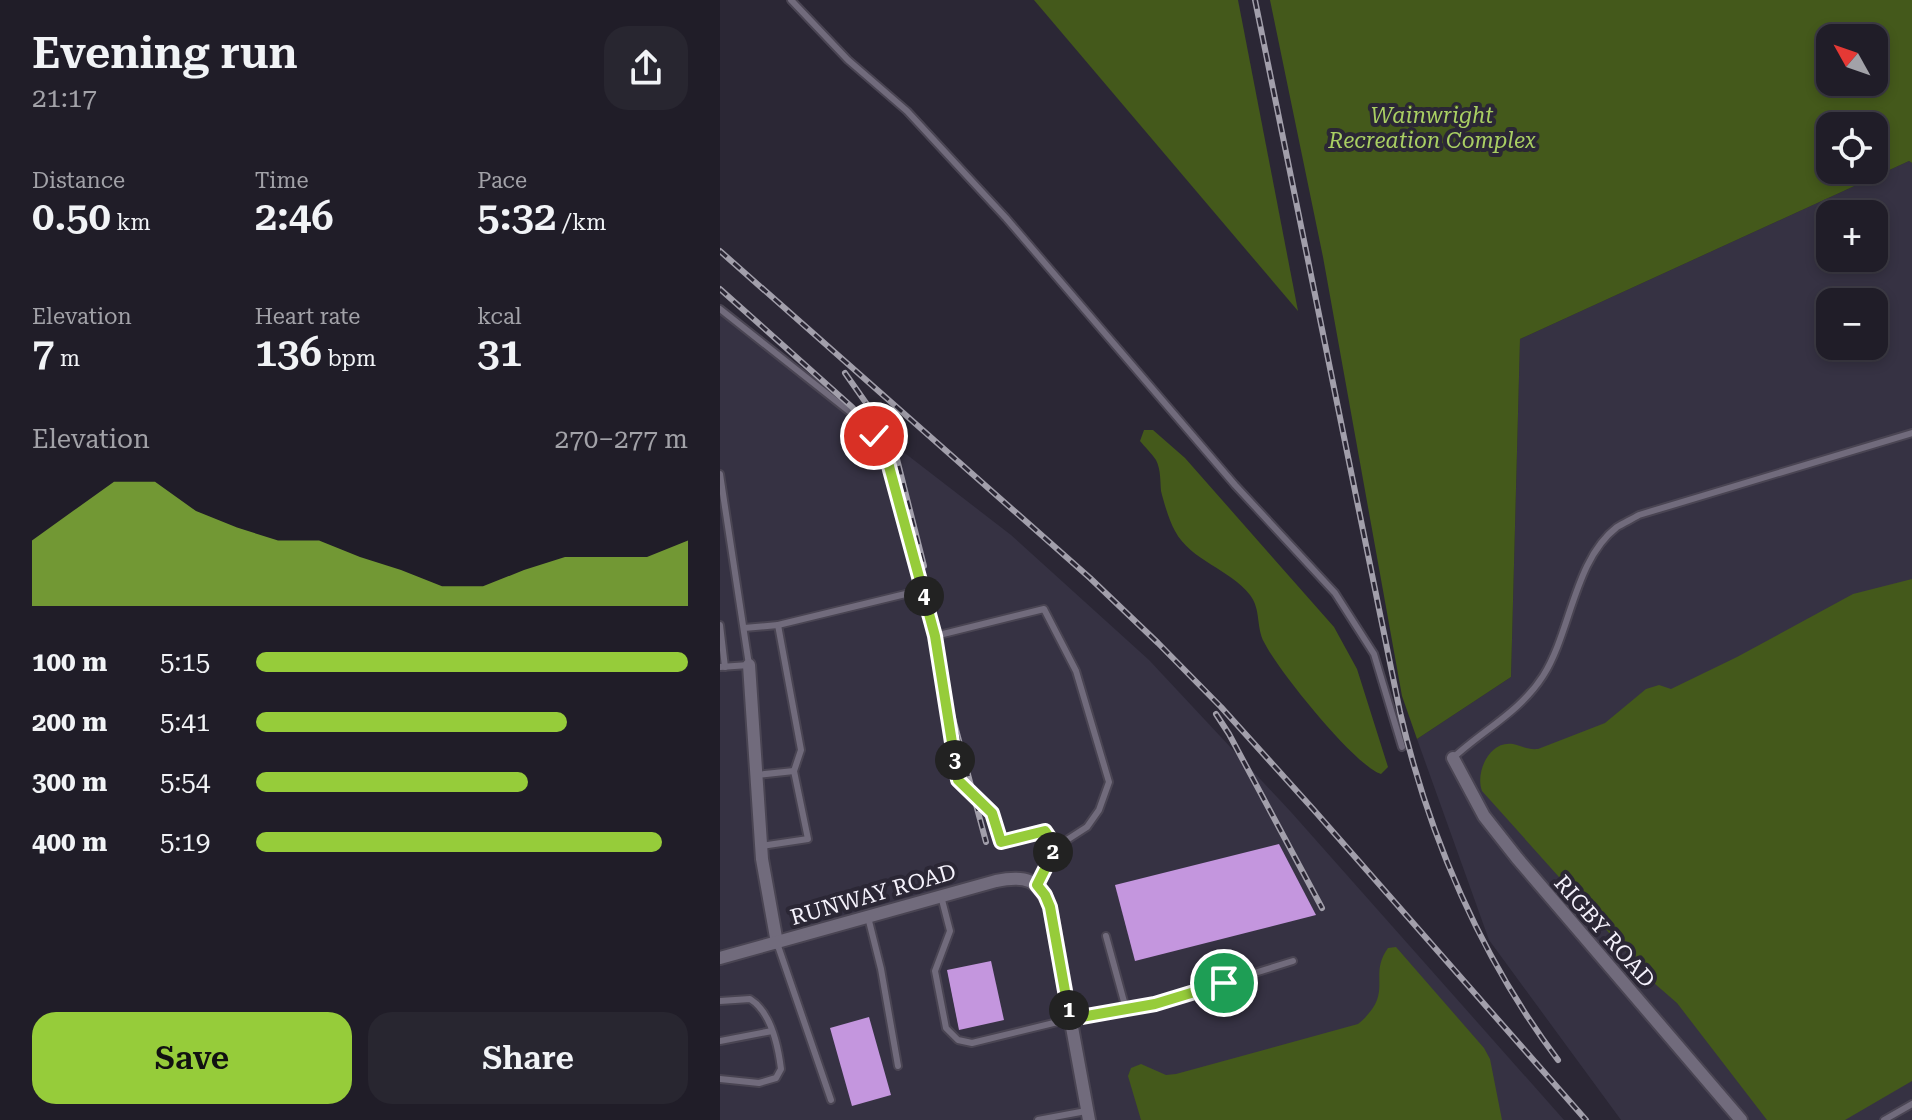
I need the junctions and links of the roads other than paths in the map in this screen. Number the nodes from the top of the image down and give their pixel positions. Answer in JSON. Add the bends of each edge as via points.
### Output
{"nodes":[{"id":1,"x":791,"y":0,"type":"edge"},
{"id":2,"x":720,"y":309,"type":"edge"},
{"id":3,"x":1912,"y":433,"type":"edge"},
{"id":4,"x":720,"y":474,"type":"edge"},
{"id":5,"x":730,"y":534,"type":"junction"},
{"id":6,"x":720,"y":535,"type":"edge"},
{"id":7,"x":922,"y":590,"type":"junction"},
{"id":8,"x":720,"y":625,"type":"edge"},
{"id":9,"x":778,"y":625,"type":"junction"},
{"id":10,"x":744,"y":628,"type":"junction"},
{"id":11,"x":935,"y":636,"type":"junction"},
{"id":12,"x":749,"y":665,"type":"junction"},
{"id":13,"x":722,"y":667,"type":"edge"},
{"id":14,"x":1402,"y":747,"type":"dead end"},
{"id":15,"x":1453,"y":758,"type":"joint"},
{"id":16,"x":794,"y":771,"type":"junction"},
{"id":17,"x":756,"y":775,"type":"junction"},
{"id":18,"x":761,"y":846,"type":"junction"},
{"id":19,"x":1056,"y":847,"type":"junction"},
{"id":20,"x":1037,"y":885,"type":"junction"},
{"id":21,"x":941,"y":896,"type":"junction"},
{"id":22,"x":868,"y":917,"type":"junction"},
{"id":23,"x":1106,"y":936,"type":"dead end"},
{"id":24,"x":777,"y":943,"type":"junction"},
{"id":25,"x":720,"y":958,"type":"edge"},
{"id":26,"x":1293,"y":961,"type":"dead end"},
{"id":27,"x":720,"y":1001,"type":"edge"},
{"id":28,"x":1126,"y":1009,"type":"junction"},
{"id":29,"x":1070,"y":1019,"type":"junction"},
{"id":30,"x":772,"y":1031,"type":"junction"},
{"id":31,"x":720,"y":1041,"type":"edge"},
{"id":32,"x":898,"y":1066,"type":"dead end"},
{"id":33,"x":720,"y":1079,"type":"edge"},
{"id":34,"x":831,"y":1100,"type":"dead end"},
{"id":35,"x":1912,"y":1104,"type":"edge"},
{"id":36,"x":1088,"y":1115,"type":"edge"},
{"id":37,"x":1057,"y":1118,"type":"edge"},
{"id":38,"x":1038,"y":1120,"type":"edge"},
{"id":39,"x":1741,"y":1120,"type":"edge"},
{"id":40,"x":1884,"y":1120,"type":"edge"}],
"edges":[{"from":1,"to":14,"type":"lane","via":[[907,111],[1006,218],[1335,593],[1374,654]]},
{"from":2,"to":7,"type":"lane","via":[[883,444]]},
{"from":3,"to":15,"type":"lane","via":[[1639,515],[1617,527],[1589,567],[1553,660],[1535,688]]},
{"from":4,"to":5,"type":"lane"},
{"from":5,"to":6,"type":"lane"},
{"from":5,"to":10,"type":"lane"},
{"from":7,"to":9,"type":"lane"},
{"from":7,"to":11,"type":"lane"},
{"from":8,"to":13,"type":"lane"},
{"from":9,"to":10,"type":"lane"},
{"from":9,"to":16,"type":"lane","via":[[801,750]]},
{"from":10,"to":12,"type":"lane"},
{"from":11,"to":19,"type":"lane","via":[[958,780],[992,813],[1001,842],[1045,831]]},
{"from":11,"to":19,"type":"lane","via":[[1044,609],[1076,671],[1109,782],[1087,827]]},
{"from":12,"to":13,"type":"lane"},
{"from":12,"to":17,"type":"street"},
{"from":15,"to":39,"type":"street","name":"RIGBY ROAD","via":[[1484,816],[1517,858]]},
{"from":16,"to":17,"type":"lane"},
{"from":16,"to":18,"type":"lane","via":[[808,839]]},
{"from":17,"to":18,"type":"street"},
{"from":18,"to":24,"type":"street"},
{"from":19,"to":20,"type":"lane"},
{"from":20,"to":21,"type":"street","name":"RUNWAY ROAD","via":[[1013,877]]},
{"from":20,"to":29,"type":"street","via":[[1050,907]]},
{"from":21,"to":22,"type":"street","name":"RUNWAY ROAD"},
{"from":21,"to":29,"type":"lane","via":[[950,931],[935,971],[952,1036],[972,1043]]},
{"from":22,"to":24,"type":"street","name":"RUNWAY ROAD"},
{"from":22,"to":32,"type":"lane"},
{"from":23,"to":28,"type":"lane"},
{"from":24,"to":25,"type":"street","name":"RUNWAY ROAD"},
{"from":24,"to":34,"type":"lane"},
{"from":26,"to":28,"type":"lane"},
{"from":27,"to":30,"type":"lane","via":[[754,1001]]},
{"from":28,"to":29,"type":"lane"},
{"from":29,"to":36,"type":"street"},
{"from":30,"to":31,"type":"lane"},
{"from":30,"to":33,"type":"lane","via":[[781,1069],[776,1078],[759,1083]]},
{"from":35,"to":40,"type":"lane"},
{"from":36,"to":37,"type":"lane"},
{"from":37,"to":38,"type":"lane"}]}
